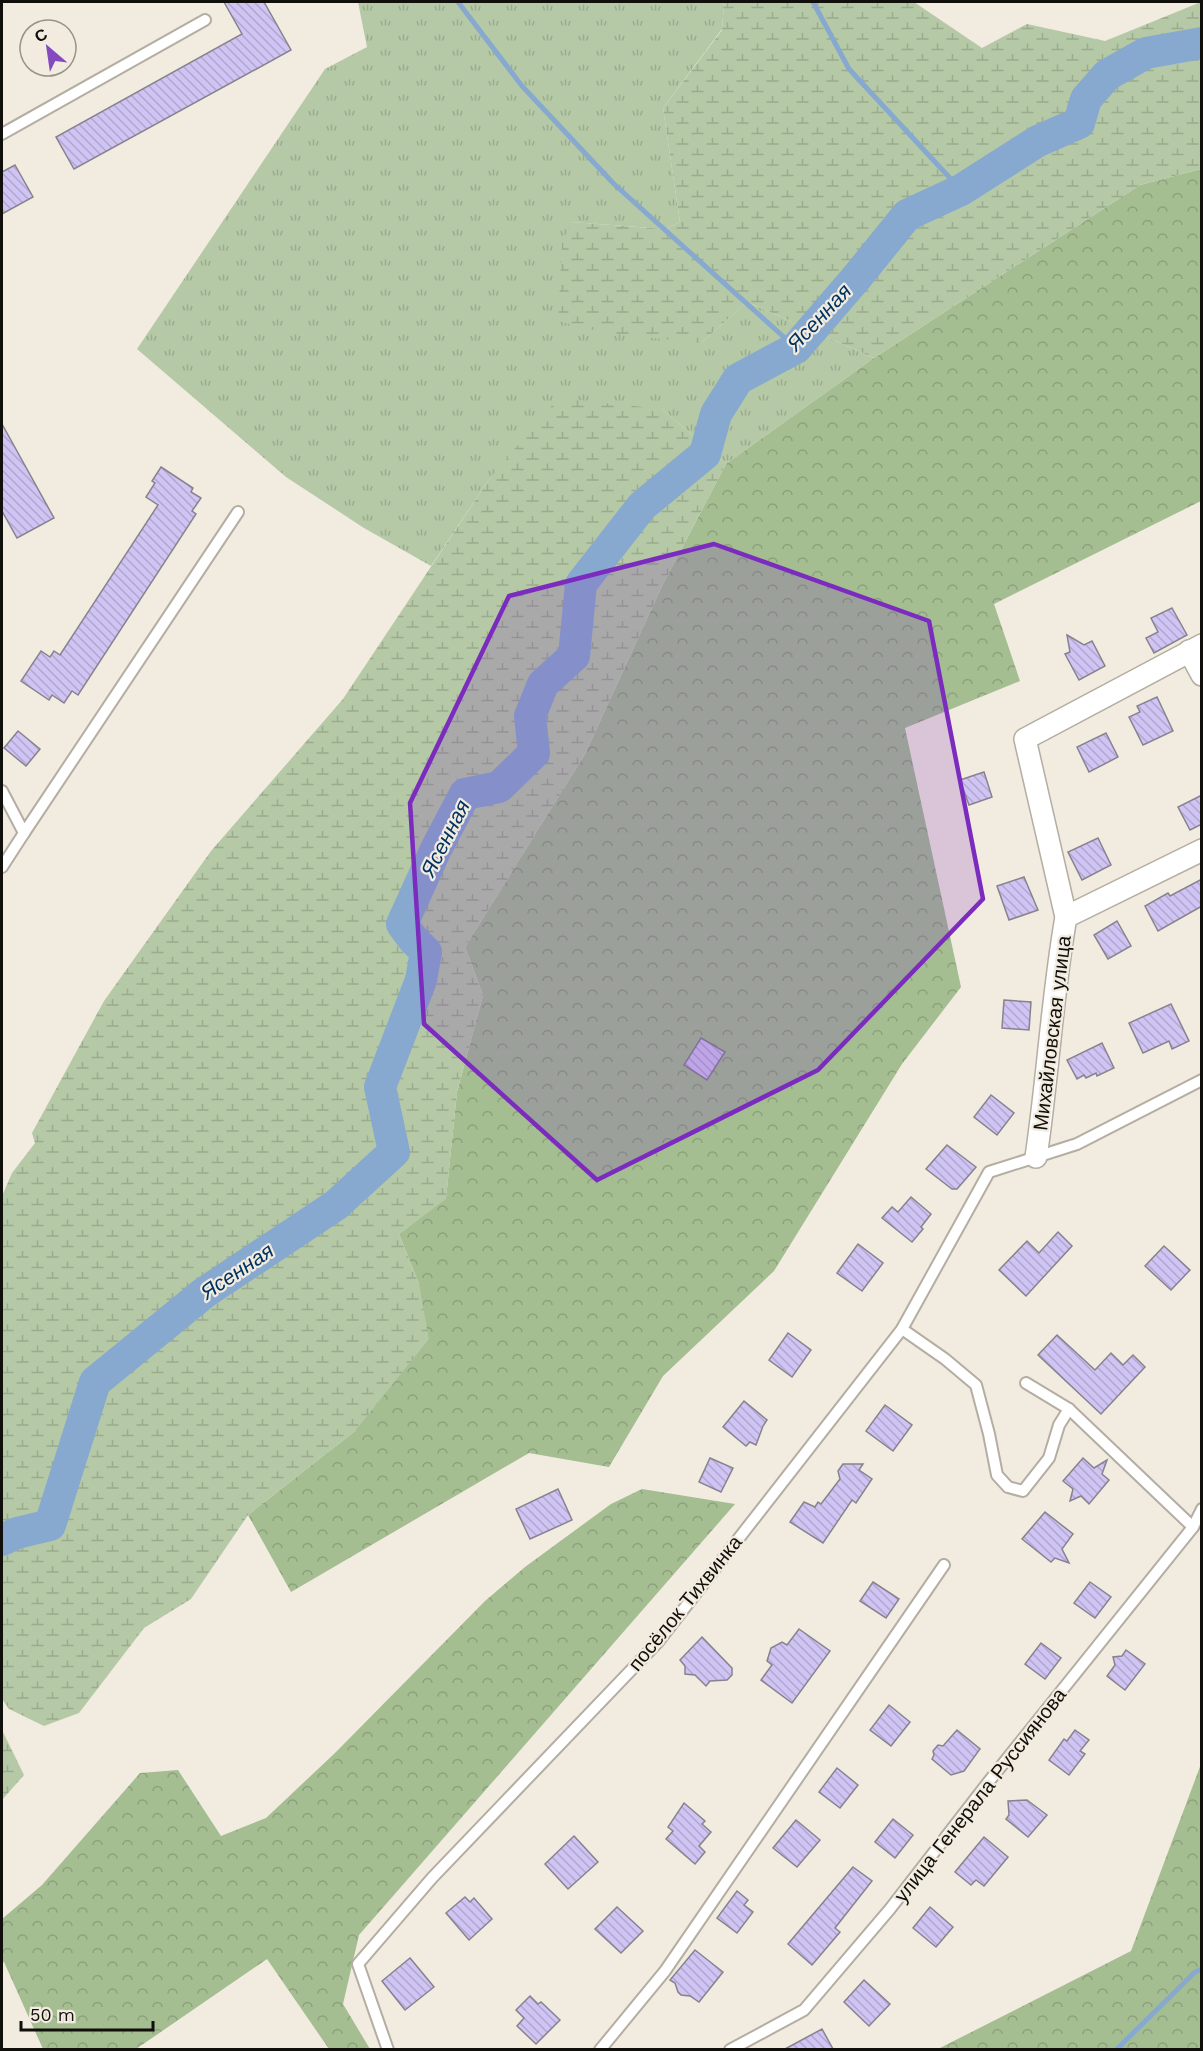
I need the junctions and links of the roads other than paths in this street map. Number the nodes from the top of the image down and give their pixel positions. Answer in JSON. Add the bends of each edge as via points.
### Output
{"nodes":[{"id":1,"x":205,"y":20,"type":"dead end"},
{"id":2,"x":2,"y":134,"type":"edge"},
{"id":3,"x":238,"y":512,"type":"dead end"},
{"id":4,"x":1195,"y":648,"type":"edge"},
{"id":5,"x":1202,"y":675,"type":"edge"},
{"id":6,"x":2,"y":791,"type":"edge"},
{"id":7,"x":24,"y":833,"type":"junction"},
{"id":8,"x":1202,"y":850,"type":"edge"},
{"id":9,"x":2,"y":867,"type":"edge"},
{"id":10,"x":1066,"y":917,"type":"junction"},
{"id":11,"x":1202,"y":1080,"type":"edge"},
{"id":12,"x":1036,"y":1157,"type":"junction"},
{"id":13,"x":902,"y":1329,"type":"junction"},
{"id":14,"x":1026,"y":1383,"type":"dead end"},
{"id":15,"x":1069,"y":1409,"type":"junction"},
{"id":16,"x":1202,"y":1509,"type":"edge"},
{"id":17,"x":1193,"y":1527,"type":"junction"},
{"id":18,"x":944,"y":1565,"type":"dead end"},
{"id":19,"x":388,"y":2049,"type":"edge"},
{"id":20,"x":600,"y":2049,"type":"edge"},
{"id":21,"x":730,"y":2049,"type":"edge"}],
"edges":[{"from":1,"to":2,"type":"lane"},
{"from":3,"to":7,"type":"lane"},
{"from":4,"to":5,"type":"street"},
{"from":4,"to":10,"type":"street","via":[[1025,739]]},
{"from":6,"to":7,"type":"lane"},
{"from":7,"to":9,"type":"lane"},
{"from":8,"to":10,"type":"street","name":"Михайловская улица"},
{"from":10,"to":12,"type":"street","name":"Михайловская улица"},
{"from":11,"to":12,"type":"lane","name":"посёлок Тихвинка","via":[[1077,1144]]},
{"from":12,"to":13,"type":"lane","name":"посёлок Тихвинка","via":[[989,1172]]},
{"from":13,"to":15,"type":"lane","via":[[976,1385],[997,1475],[1008,1487],[1023,1491],[1049,1458],[1059,1425]]},
{"from":13,"to":19,"type":"lane","name":"посёлок Тихвинка","via":[[658,1642],[432,1878],[358,1964]]},
{"from":14,"to":15,"type":"lane"},
{"from":15,"to":17,"type":"lane"},
{"from":16,"to":17,"type":"lane","name":"улица Генерала Руссиянова"},
{"from":17,"to":21,"type":"lane","name":"улица Генерала Руссиянова","via":[[890,1909],[804,2010]]},
{"from":18,"to":20,"type":"lane","via":[[665,1971]]}]}
